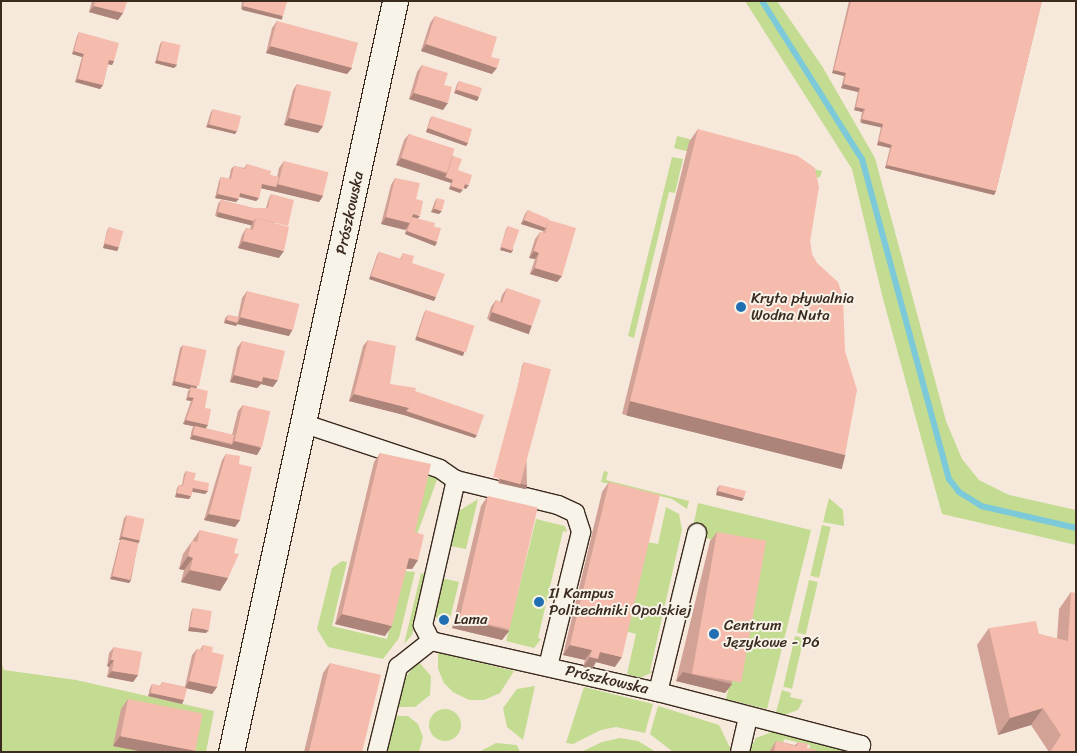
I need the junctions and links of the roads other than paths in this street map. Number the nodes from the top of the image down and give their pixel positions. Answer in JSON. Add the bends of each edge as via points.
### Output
{"nodes":[{"id":1,"x":395,"y":1,"type":"edge"},
{"id":2,"x":305,"y":424,"type":"junction"},
{"id":3,"x":456,"y":480,"type":"junction"},
{"id":4,"x":697,"y":533,"type":"dead end"},
{"id":5,"x":430,"y":641,"type":"junction"},
{"id":6,"x":548,"y":666,"type":"junction"},
{"id":7,"x":658,"y":692,"type":"junction"},
{"id":8,"x":748,"y":718,"type":"junction"},
{"id":9,"x":860,"y":748,"type":"edge"},
{"id":10,"x":231,"y":752,"type":"edge"},
{"id":11,"x":377,"y":752,"type":"edge"},
{"id":12,"x":740,"y":752,"type":"edge"}],
"edges":[{"from":1,"to":2,"type":"main road","name":"Prószkowska"},
{"from":2,"to":3,"type":"street","via":[[440,469]]},
{"from":2,"to":10,"type":"main road","name":"Prószkowska"},
{"from":3,"to":5,"type":"street","via":[[423,625]]},
{"from":3,"to":6,"type":"street","via":[[558,505],[575,513],[581,532]]},
{"from":4,"to":7,"type":"street"},
{"from":5,"to":6,"type":"street","name":"Prószkowska"},
{"from":5,"to":11,"type":"street","via":[[398,667]]},
{"from":6,"to":7,"type":"street","name":"Prószkowska"},
{"from":7,"to":8,"type":"street","name":"Prószkowska"},
{"from":8,"to":9,"type":"street","name":"Prószkowska"},
{"from":8,"to":12,"type":"street"}]}
